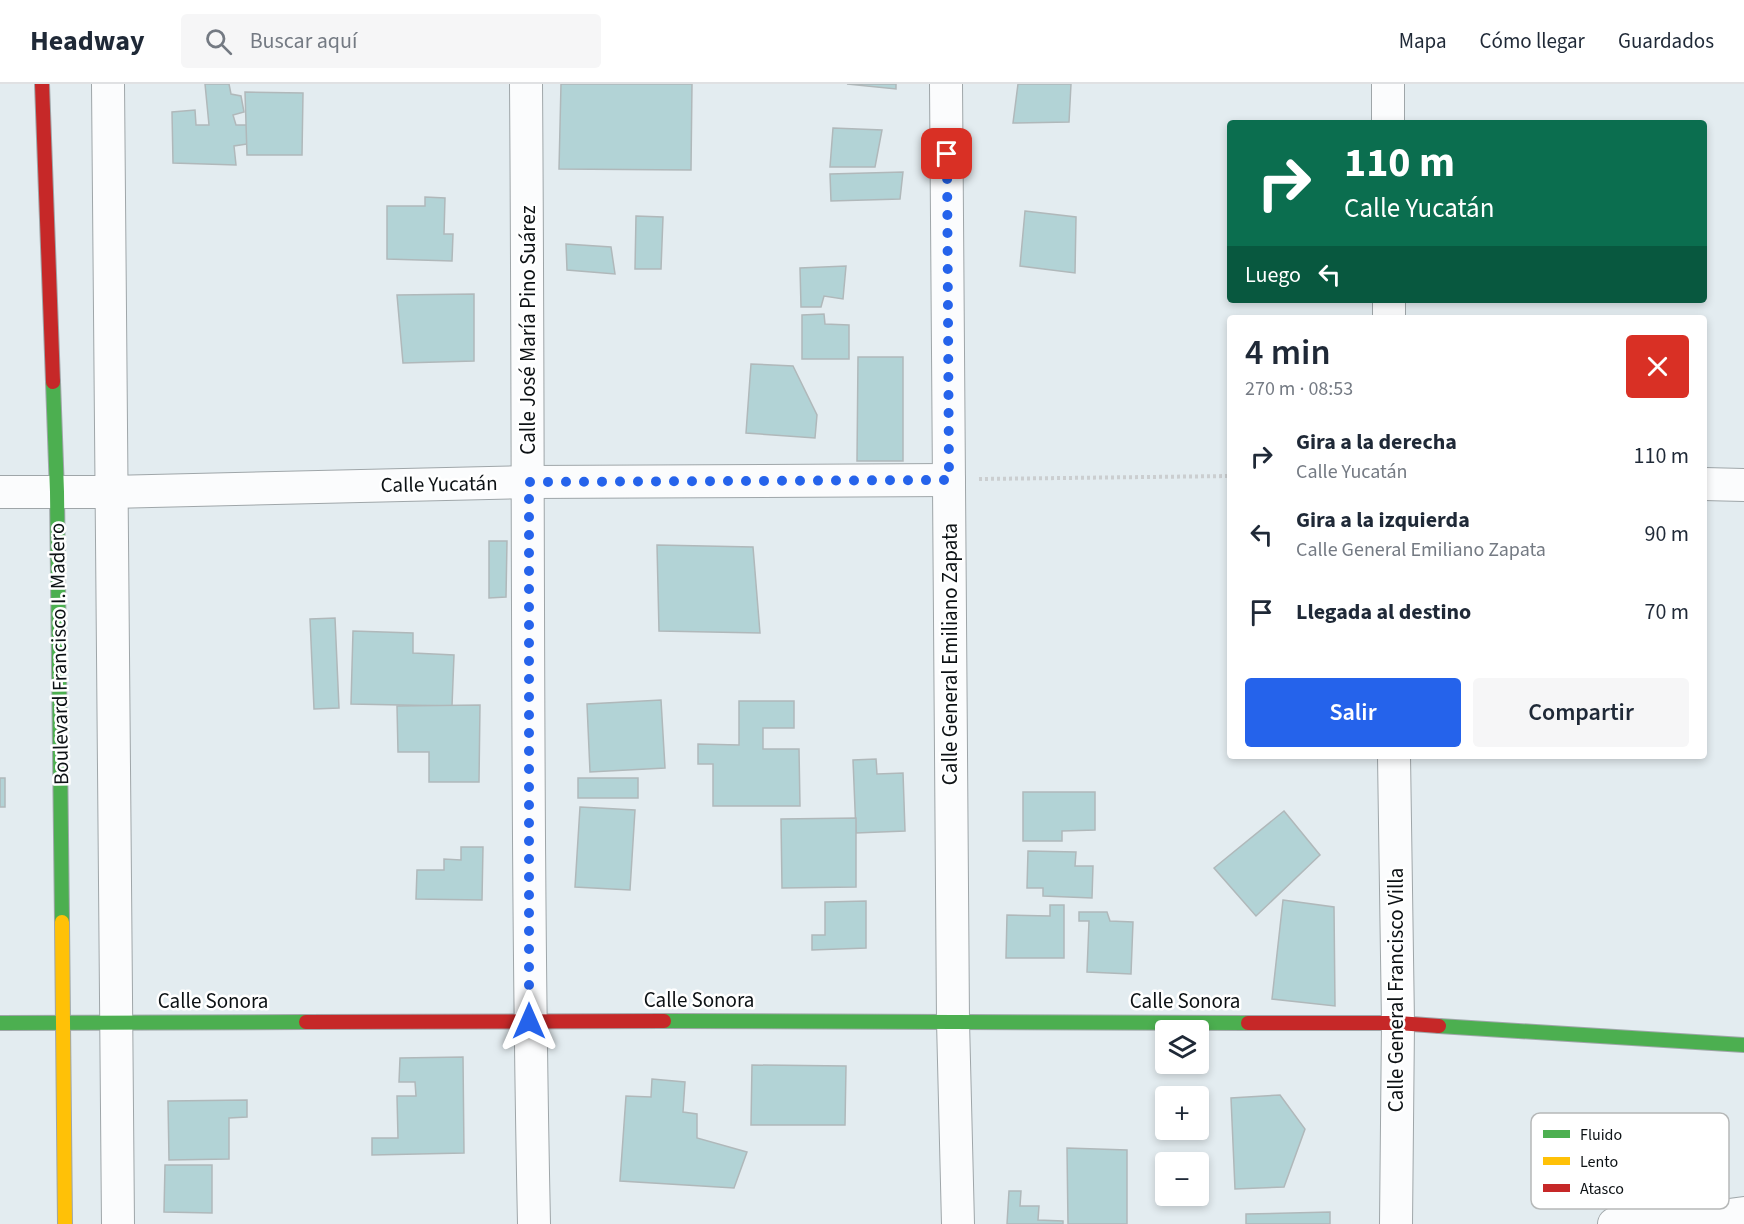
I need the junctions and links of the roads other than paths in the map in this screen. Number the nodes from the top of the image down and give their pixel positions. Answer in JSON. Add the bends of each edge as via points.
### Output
{"nodes":[{"id":1,"x":42,"y":84,"type":"edge"},
{"id":2,"x":108,"y":84,"type":"edge"},
{"id":3,"x":526,"y":84,"type":"edge"},
{"id":4,"x":946,"y":84,"type":"edge"},
{"id":5,"x":1388,"y":84,"type":"edge"},
{"id":6,"x":1388,"y":120,"type":"edge"},
{"id":7,"x":949,"y":480,"type":"junction"},
{"id":8,"x":529,"y":482,"type":"junction"},
{"id":9,"x":1707,"y":484,"type":"edge"},
{"id":10,"x":1744,"y":485,"type":"edge"},
{"id":11,"x":0,"y":492,"type":"edge"},
{"id":12,"x":57,"y":492,"type":"junction"},
{"id":13,"x":110,"y":492,"type":"junction"},
{"id":14,"x":1394,"y":759,"type":"edge"},
{"id":15,"x":529,"y":1021,"type":"junction"},
{"id":16,"x":952,"y":1021,"type":"junction"},
{"id":17,"x":64,"y":1022,"type":"junction"},
{"id":18,"x":116,"y":1022,"type":"junction"},
{"id":19,"x":0,"y":1023,"type":"edge"},
{"id":20,"x":1398,"y":1023,"type":"junction"},
{"id":21,"x":1744,"y":1045,"type":"edge"},
{"id":22,"x":1744,"y":1213,"type":"edge"},
{"id":23,"x":65,"y":1224,"type":"edge"},
{"id":24,"x":118,"y":1224,"type":"edge"},
{"id":25,"x":534,"y":1224,"type":"edge"},
{"id":26,"x":958,"y":1224,"type":"edge"},
{"id":27,"x":1395,"y":1224,"type":"edge"},
{"id":28,"x":1614,"y":1224,"type":"edge"}],
"edges":[{"from":1,"to":12,"type":"street","name":"Boulevard Francisco I. Madero"},
{"from":2,"to":13,"type":"street"},
{"from":3,"to":8,"type":"street","name":"Calle José María Pino Suárez"},
{"from":4,"to":7,"type":"street","name":"Calle General Emiliano Zapata"},
{"from":5,"to":6,"type":"street"},
{"from":7,"to":8,"type":"street","name":"Calle Yucatán"},
{"from":7,"to":16,"type":"street","name":"Calle General Emiliano Zapata"},
{"from":8,"to":13,"type":"street","name":"Calle Yucatán"},
{"from":8,"to":15,"type":"street","name":"Calle José María Pino Suárez"},
{"from":9,"to":10,"type":"street"},
{"from":11,"to":12,"type":"street","name":"Calle Yucatán"},
{"from":12,"to":13,"type":"street","name":"Calle Yucatán"},
{"from":12,"to":17,"type":"street","name":"Boulevard Francisco I. Madero"},
{"from":13,"to":18,"type":"street"},
{"from":14,"to":20,"type":"street","name":"Calle General Francisco Villa"},
{"from":15,"to":16,"type":"street","name":"Calle Sonora"},
{"from":15,"to":18,"type":"street","name":"Calle Sonora"},
{"from":15,"to":25,"type":"street","name":"Calle José María Pino Suárez"},
{"from":16,"to":20,"type":"street","name":"Calle Sonora"},
{"from":16,"to":26,"type":"street","name":"Calle General Emiliano Zapata"},
{"from":17,"to":18,"type":"street","name":"Calle Sonora"},
{"from":17,"to":19,"type":"street","name":"Calle Sonora"},
{"from":17,"to":23,"type":"street","name":"Boulevard Francisco I. Madero"},
{"from":18,"to":24,"type":"street"},
{"from":20,"to":21,"type":"street","name":"Calle Sonora"},
{"from":20,"to":27,"type":"street","name":"Calle General Francisco Villa"},
{"from":22,"to":28,"type":"street"}]}
